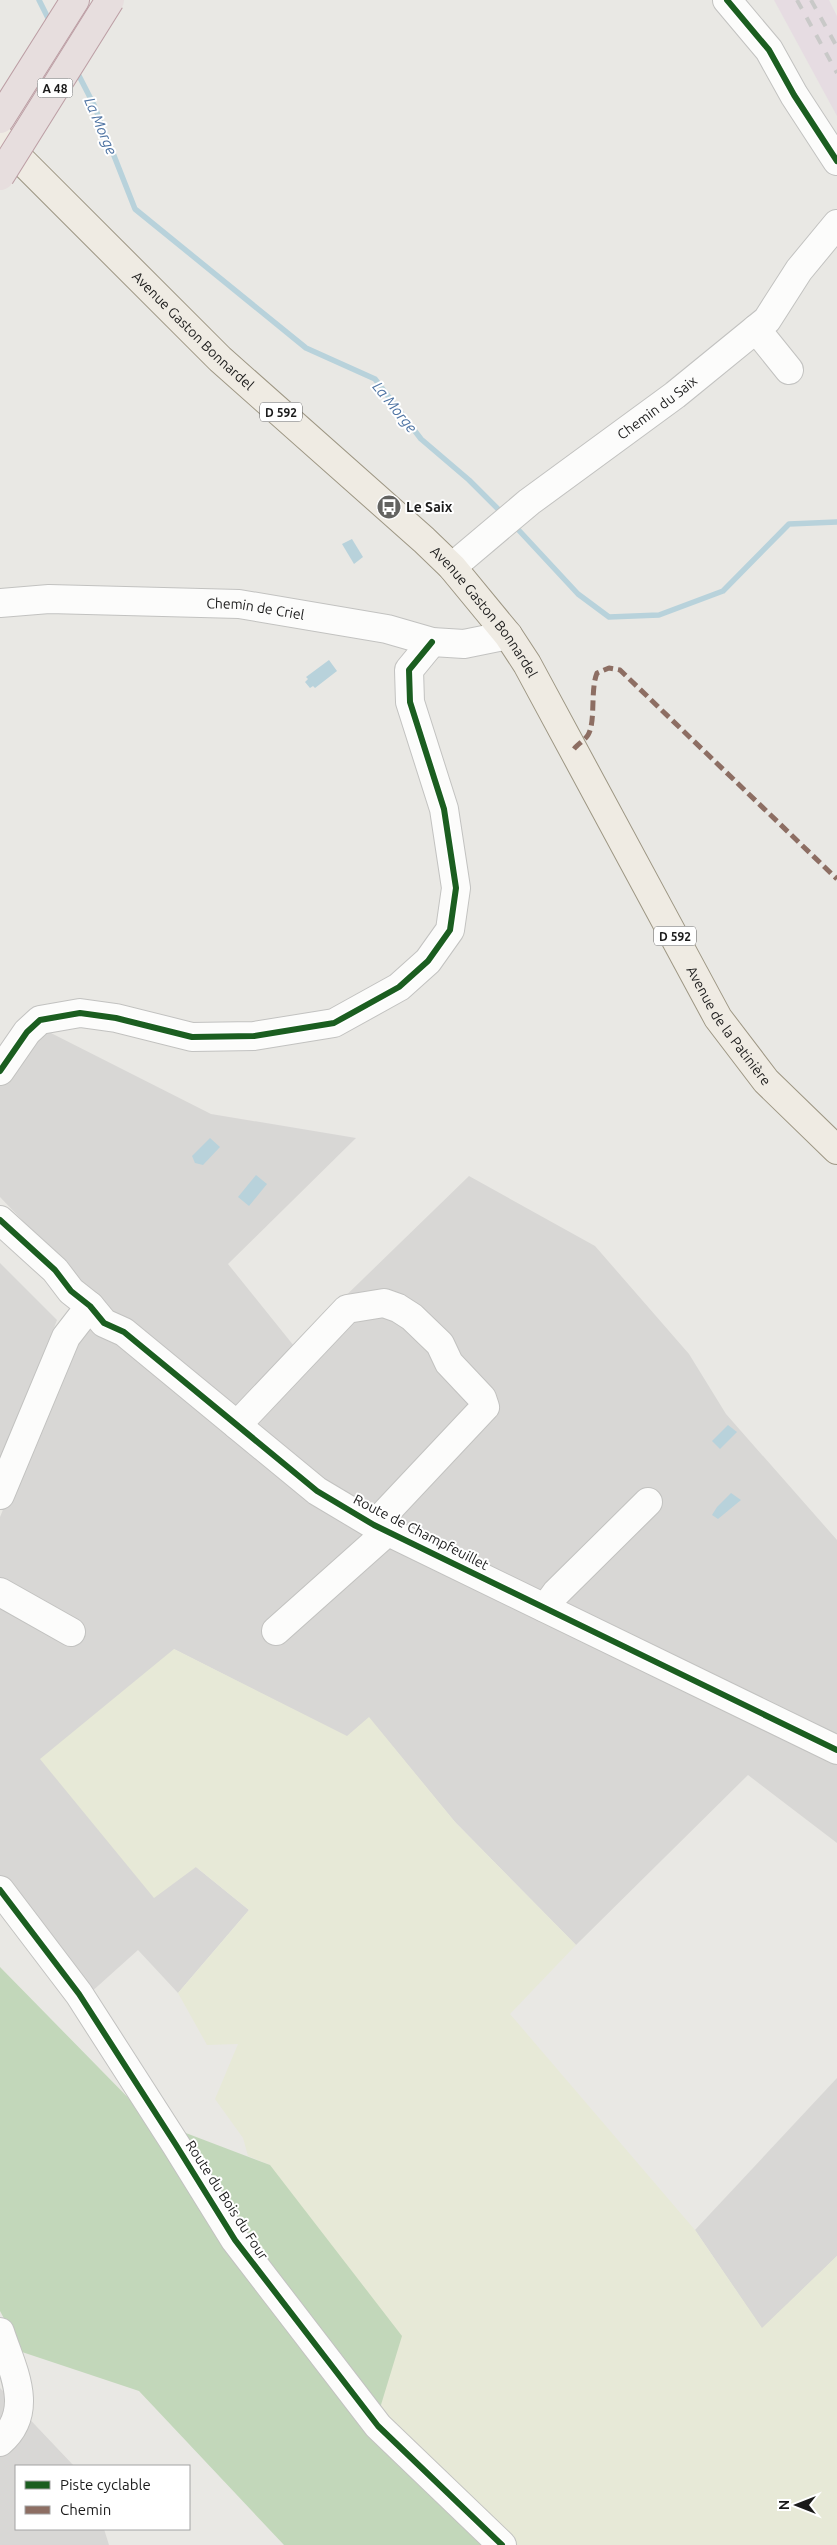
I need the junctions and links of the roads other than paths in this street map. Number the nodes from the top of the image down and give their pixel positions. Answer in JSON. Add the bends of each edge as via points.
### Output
{"nodes":[{"id":1,"x":75,"y":0,"type":"edge"},
{"id":2,"x":110,"y":0,"type":"edge"},
{"id":3,"x":727,"y":0,"type":"edge"},
{"id":4,"x":0,"y":119,"type":"edge"},
{"id":5,"x":0,"y":139,"type":"edge"},
{"id":6,"x":837,"y":161,"type":"edge"},
{"id":7,"x":0,"y":176,"type":"edge"},
{"id":8,"x":837,"y":224,"type":"edge"},
{"id":9,"x":756,"y":329,"type":"junction"},
{"id":10,"x":789,"y":370,"type":"dead end"},
{"id":11,"x":452,"y":568,"type":"junction"},
{"id":12,"x":0,"y":603,"type":"edge"},
{"id":13,"x":508,"y":635,"type":"junction"},
{"id":14,"x":432,"y":642,"type":"junction"},
{"id":15,"x":547,"y":697,"type":"joint"},
{"id":16,"x":0,"y":1071,"type":"edge"},
{"id":17,"x":837,"y":1150,"type":"edge"},
{"id":18,"x":0,"y":1220,"type":"edge"},
{"id":19,"x":90,"y":1306,"type":"junction"},
{"id":20,"x":237,"y":1424,"type":"junction"},
{"id":21,"x":0,"y":1496,"type":"edge"},
{"id":22,"x":648,"y":1502,"type":"dead end"},
{"id":23,"x":380,"y":1529,"type":"junction"},
{"id":24,"x":0,"y":1592,"type":"edge"},
{"id":25,"x":545,"y":1608,"type":"junction"},
{"id":26,"x":276,"y":1631,"type":"dead end"},
{"id":27,"x":71,"y":1632,"type":"dead end"},
{"id":28,"x":837,"y":1750,"type":"edge"},
{"id":29,"x":0,"y":1890,"type":"edge"},
{"id":30,"x":0,"y":2332,"type":"edge"},
{"id":31,"x":0,"y":2442,"type":"edge"},
{"id":32,"x":502,"y":2545,"type":"edge"}],
"edges":[{"from":1,"to":4,"type":"highway","number":"A 48"},
{"from":2,"to":7,"type":"highway","number":"A 48","bridge":true},
{"from":3,"to":6,"type":"street","via":[[770,50],[794,95]]},
{"from":5,"to":11,"type":"main road","name":"Avenue Gaston Bonnardel","number":"D 592","via":[[220,359],[389,507]]},
{"from":8,"to":9,"type":"street","name":"Chemin du Saix","via":[[799,270],[767,320]]},
{"from":9,"to":10,"type":"street"},
{"from":9,"to":11,"type":"street","name":"Chemin du Saix","via":[[675,395],[508,520]]},
{"from":11,"to":13,"type":"main road","name":"Avenue Gaston Bonnardel","number":"D 592"},
{"from":12,"to":14,"type":"street","name":"Chemin de Criel","via":[[49,599],[239,604],[388,629]]},
{"from":13,"to":14,"type":"street","name":"Chemin de Criel","via":[[464,644]]},
{"from":13,"to":15,"type":"main road","name":"Avenue Gaston Bonnardel","number":"D 592"},
{"from":14,"to":16,"type":"street","via":[[409,670],[410,702],[444,809],[456,888],[450,930],[428,961],[399,987],[334,1023],[254,1036],[192,1037],[116,1018],[80,1013],[40,1020],[27,1032]]},
{"from":15,"to":17,"type":"main road","name":"Avenue de la Patinière","number":"D 592","via":[[718,1018],[766,1081]]},
{"from":18,"to":19,"type":"street","name":"Route de Champfeuillet"},
{"from":19,"to":20,"type":"street","name":"Route de Champfeuillet","via":[[104,1323],[124,1332]]},
{"from":19,"to":21,"type":"street","via":[[66,1337]]},
{"from":20,"to":23,"type":"street","name":"Route de Champfeuillet","via":[[317,1490]]},
{"from":20,"to":23,"type":"street","via":[[347,1309],[384,1303],[412,1317],[440,1344],[449,1363],[482,1398],[485,1407]]},
{"from":22,"to":25,"type":"street","via":[[556,1593]]},
{"from":23,"to":25,"type":"street","name":"Route de Champfeuillet"},
{"from":23,"to":26,"type":"street"},
{"from":24,"to":27,"type":"street"},
{"from":25,"to":28,"type":"street","name":"Route de Champfeuillet"},
{"from":29,"to":32,"type":"street","name":"Route du Bois du Four","via":[[78,1994],[235,2240],[378,2426]]},
{"from":30,"to":31,"type":"street","via":[[19,2390],[19,2415],[12,2432]]}]}
